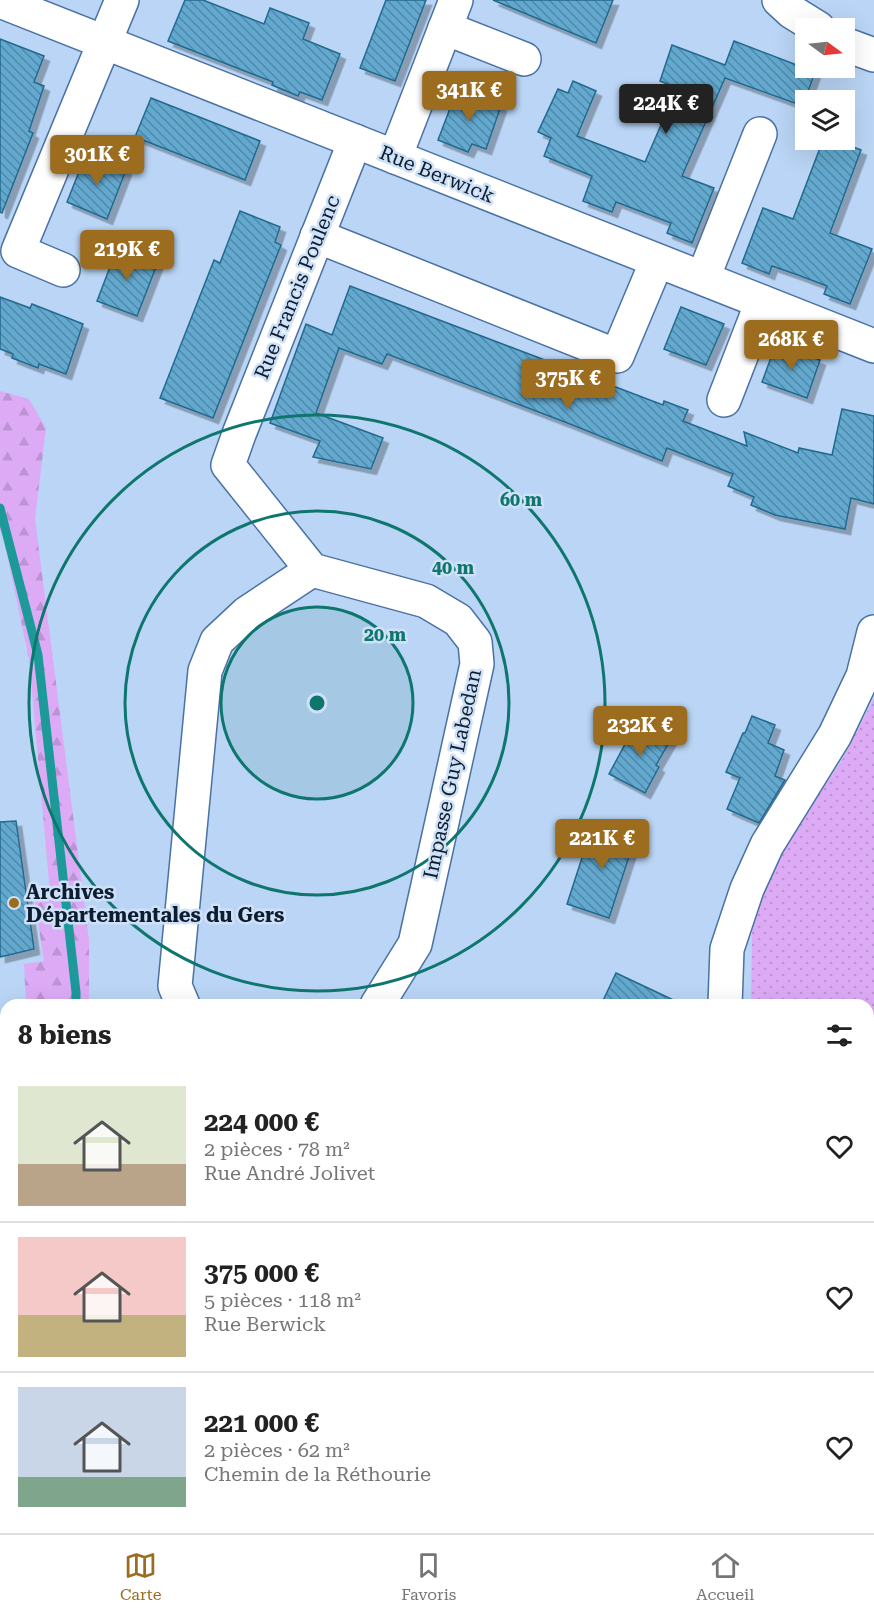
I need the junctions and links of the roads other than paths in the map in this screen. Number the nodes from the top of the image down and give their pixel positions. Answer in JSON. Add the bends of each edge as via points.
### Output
{"nodes":[{"id":1,"x":122,"y":0,"type":"edge"},
{"id":2,"x":779,"y":0,"type":"edge"},
{"id":3,"x":0,"y":1,"type":"edge"},
{"id":4,"x":450,"y":14,"type":"edge"},
{"id":5,"x":802,"y":18,"type":"edge"},
{"id":6,"x":104,"y":42,"type":"junction"},
{"id":7,"x":855,"y":48,"type":"edge"},
{"id":8,"x":874,"y":55,"type":"edge"},
{"id":9,"x":524,"y":59,"type":"dead end"},
{"id":10,"x":760,"y":134,"type":"dead end"},
{"id":11,"x":354,"y":141,"type":"junction"},
{"id":12,"x":395,"y":157,"type":"junction"},
{"id":13,"x":317,"y":236,"type":"junction"},
{"id":14,"x":657,"y":261,"type":"junction"},
{"id":15,"x":63,"y":270,"type":"dead end"},
{"id":16,"x":703,"y":278,"type":"junction"},
{"id":17,"x":762,"y":302,"type":"junction"},
{"id":18,"x":874,"y":346,"type":"edge"},
{"id":19,"x":724,"y":400,"type":"dead end"},
{"id":20,"x":312,"y":570,"type":"junction"},
{"id":21,"x":874,"y":632,"type":"edge"},
{"id":22,"x":180,"y":999,"type":"edge"},
{"id":23,"x":381,"y":999,"type":"edge"},
{"id":24,"x":725,"y":999,"type":"edge"}],
"edges":[{"from":1,"to":6,"type":"street"},
{"from":2,"to":5,"type":"street"},
{"from":3,"to":6,"type":"street","name":"Rue Berwick"},
{"from":4,"to":9,"type":"street"},
{"from":4,"to":12,"type":"street"},
{"from":6,"to":11,"type":"street","name":"Rue Berwick"},
{"from":6,"to":15,"type":"street","via":[[18,251]]},
{"from":7,"to":8,"type":"street"},
{"from":10,"to":16,"type":"street"},
{"from":11,"to":12,"type":"street","name":"Rue Berwick"},
{"from":11,"to":13,"type":"street","name":"Rue Francis Poulenc"},
{"from":12,"to":14,"type":"street","name":"Rue Berwick"},
{"from":13,"to":14,"type":"street","via":[[617,356]]},
{"from":13,"to":20,"type":"street","name":"Rue Francis Poulenc","via":[[228,465]]},
{"from":14,"to":16,"type":"street","name":"Rue Berwick"},
{"from":16,"to":17,"type":"street","name":"Rue Berwick"},
{"from":17,"to":18,"type":"street","name":"Rue Berwick"},
{"from":17,"to":19,"type":"street"},
{"from":20,"to":22,"type":"street","via":[[239,620],[217,641],[205,671],[175,986]]},
{"from":20,"to":23,"type":"street","name":"Impasse Guy Labedan","via":[[426,601],[458,620],[474,642],[477,664],[415,944]]},
{"from":21,"to":24,"type":"street","via":[[863,676],[835,735],[767,845],[747,889],[727,949]]}]}
